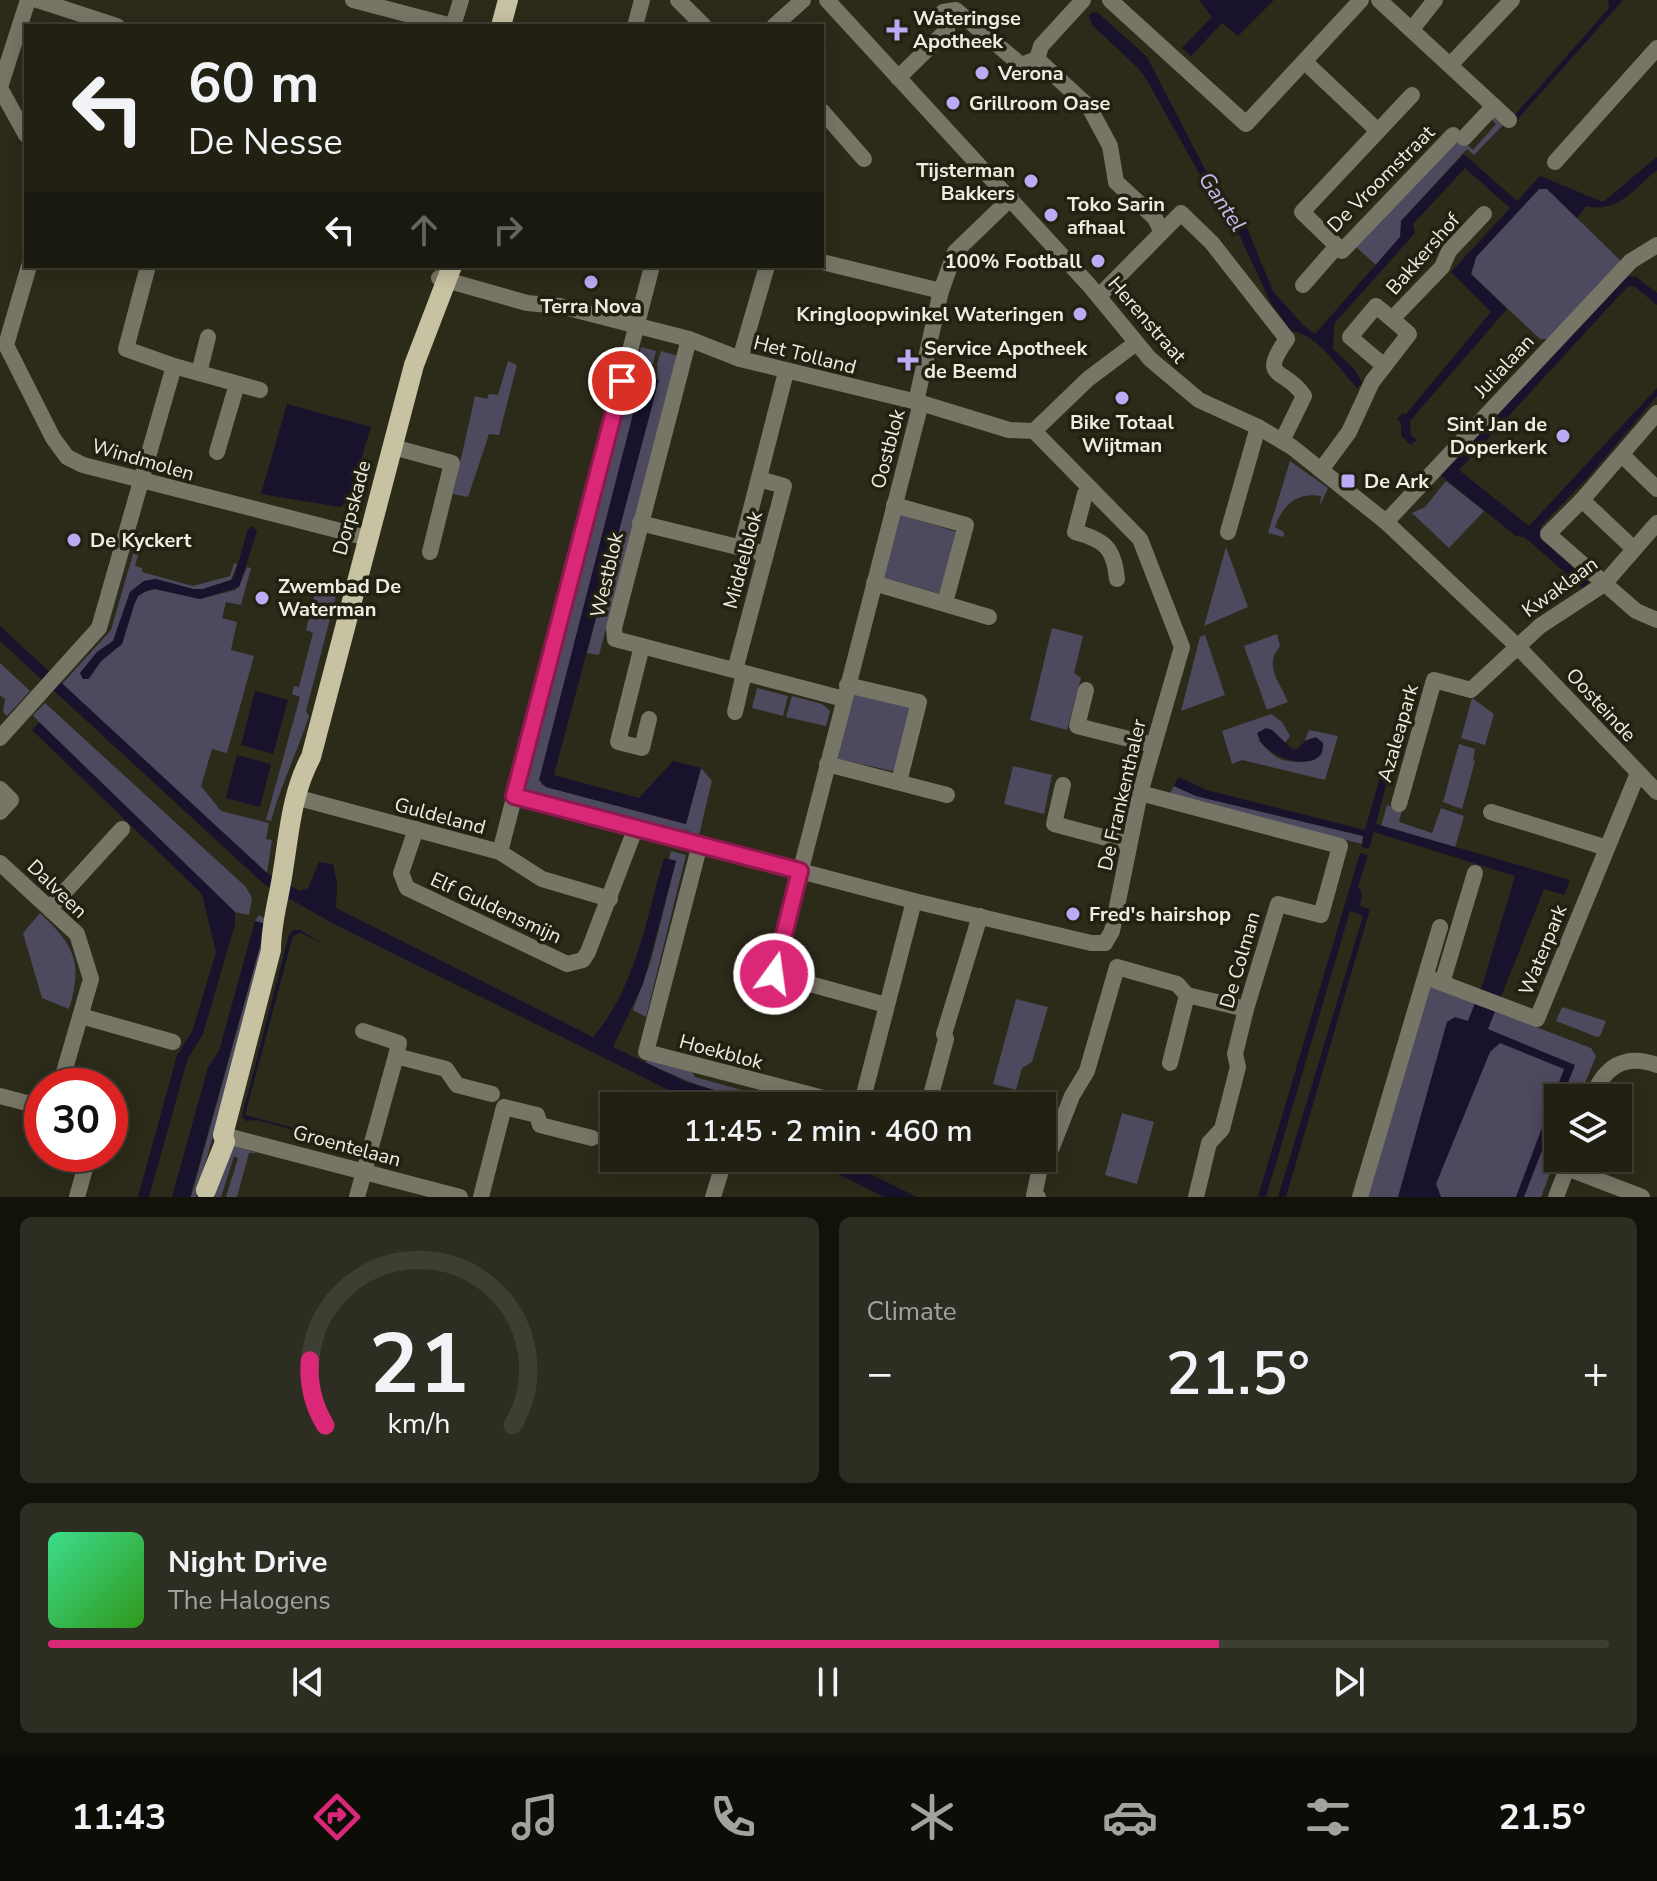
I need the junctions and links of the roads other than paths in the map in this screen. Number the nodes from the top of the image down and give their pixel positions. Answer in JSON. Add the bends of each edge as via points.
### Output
{"nodes":[{"id":1,"x":28,"y":0,"type":"edge"},
{"id":2,"x":37,"y":0,"type":"edge"},
{"id":3,"x":353,"y":0,"type":"edge"},
{"id":4,"x":461,"y":0,"type":"edge"},
{"id":5,"x":508,"y":0,"type":"edge"},
{"id":6,"x":520,"y":0,"type":"edge"},
{"id":7,"x":642,"y":0,"type":"edge"},
{"id":8,"x":678,"y":0,"type":"edge"},
{"id":9,"x":803,"y":0,"type":"edge"},
{"id":10,"x":827,"y":0,"type":"edge"},
{"id":11,"x":1083,"y":0,"type":"edge"},
{"id":12,"x":1361,"y":0,"type":"edge"},
{"id":13,"x":1379,"y":0,"type":"edge"},
{"id":14,"x":1435,"y":0,"type":"edge"},
{"id":15,"x":1512,"y":0,"type":"edge"},
{"id":16,"x":1118,"y":2,"type":"edge"},
{"id":17,"x":111,"y":24,"type":"edge"},
{"id":18,"x":444,"y":24,"type":"edge"},
{"id":19,"x":453,"y":24,"type":"edge"},
{"id":20,"x":502,"y":24,"type":"edge"},
{"id":21,"x":514,"y":24,"type":"edge"},
{"id":22,"x":636,"y":24,"type":"edge"},
{"id":23,"x":702,"y":24,"type":"edge"},
{"id":24,"x":776,"y":24,"type":"edge"},
{"id":25,"x":1412,"y":29,"type":"junction"},
{"id":26,"x":1657,"y":48,"type":"edge"},
{"id":27,"x":1037,"y":59,"type":"junction"},
{"id":28,"x":3,"y":62,"type":"edge"},
{"id":29,"x":1305,"y":62,"type":"junction"},
{"id":30,"x":1450,"y":65,"type":"junction"},
{"id":31,"x":898,"y":78,"type":"junction"},
{"id":32,"x":0,"y":88,"type":"edge"},
{"id":33,"x":1412,"y":95,"type":"dead end"},
{"id":34,"x":1494,"y":106,"type":"junction"},
{"id":35,"x":824,"y":117,"type":"edge"},
{"id":36,"x":1509,"y":120,"type":"dead end"},
{"id":37,"x":24,"y":131,"type":"edge"},
{"id":38,"x":1378,"y":131,"type":"junction"},
{"id":39,"x":864,"y":159,"type":"dead end"},
{"id":40,"x":1555,"y":162,"type":"dead end"},
{"id":41,"x":1011,"y":198,"type":"junction"},
{"id":42,"x":1484,"y":214,"type":"dead end"},
{"id":43,"x":1161,"y":231,"type":"junction"},
{"id":44,"x":1657,"y":245,"type":"edge"},
{"id":45,"x":1337,"y":246,"type":"junction"},
{"id":46,"x":824,"y":262,"type":"edge"},
{"id":47,"x":28,"y":268,"type":"edge"},
{"id":48,"x":147,"y":268,"type":"edge"},
{"id":49,"x":651,"y":268,"type":"edge"},
{"id":50,"x":766,"y":268,"type":"edge"},
{"id":51,"x":445,"y":273,"type":"edge"},
{"id":52,"x":1303,"y":285,"type":"dead end"},
{"id":53,"x":941,"y":291,"type":"junction"},
{"id":54,"x":1099,"y":296,"type":"junction"},
{"id":55,"x":1392,"y":319,"type":"junction"},
{"id":56,"x":636,"y":326,"type":"junction"},
{"id":57,"x":208,"y":337,"type":"dead end"},
{"id":58,"x":689,"y":339,"type":"junction"},
{"id":59,"x":1136,"y":343,"type":"junction"},
{"id":60,"x":2,"y":345,"type":"edge"},
{"id":61,"x":740,"y":359,"type":"junction"},
{"id":62,"x":1383,"y":365,"type":"junction"},
{"id":63,"x":174,"y":366,"type":"junction"},
{"id":64,"x":786,"y":372,"type":"junction"},
{"id":65,"x":199,"y":373,"type":"junction"},
{"id":66,"x":237,"y":384,"type":"junction"},
{"id":67,"x":260,"y":390,"type":"dead end"},
{"id":68,"x":919,"y":403,"type":"junction"},
{"id":69,"x":1657,"y":413,"type":"edge"},
{"id":70,"x":1258,"y":427,"type":"junction"},
{"id":71,"x":1034,"y":431,"type":"junction"},
{"id":72,"x":1282,"y":441,"type":"junction"},
{"id":73,"x":393,"y":447,"type":"junction"},
{"id":74,"x":217,"y":452,"type":"dead end"},
{"id":75,"x":1622,"y":455,"type":"junction"},
{"id":76,"x":1321,"y":470,"type":"junction"},
{"id":77,"x":759,"y":479,"type":"junction"},
{"id":78,"x":139,"y":480,"type":"junction"},
{"id":79,"x":1090,"y":488,"type":"junction"},
{"id":80,"x":1657,"y":489,"type":"edge"},
{"id":81,"x":1582,"y":500,"type":"junction"},
{"id":82,"x":894,"y":505,"type":"junction"},
{"id":83,"x":1386,"y":522,"type":"junction"},
{"id":84,"x":640,"y":523,"type":"junction"},
{"id":85,"x":1657,"y":523,"type":"edge"},
{"id":86,"x":1228,"y":532,"type":"dead end"},
{"id":87,"x":368,"y":538,"type":"junction"},
{"id":88,"x":741,"y":548,"type":"junction"},
{"id":89,"x":1634,"y":549,"type":"junction"},
{"id":90,"x":430,"y":552,"type":"dead end"},
{"id":91,"x":766,"y":554,"type":"junction"},
{"id":92,"x":1117,"y":579,"type":"dead end"},
{"id":93,"x":874,"y":583,"type":"junction"},
{"id":94,"x":1604,"y":584,"type":"junction"},
{"id":95,"x":945,"y":603,"type":"junction"},
{"id":96,"x":989,"y":617,"type":"dead end"},
{"id":97,"x":1657,"y":620,"type":"edge"},
{"id":98,"x":642,"y":646,"type":"junction"},
{"id":99,"x":1517,"y":646,"type":"junction"},
{"id":100,"x":739,"y":671,"type":"junction"},
{"id":101,"x":1086,"y":690,"type":"dead end"},
{"id":102,"x":846,"y":692,"type":"junction"},
{"id":103,"x":735,"y":712,"type":"dead end"},
{"id":104,"x":649,"y":719,"type":"dead end"},
{"id":105,"x":0,"y":738,"type":"edge"},
{"id":106,"x":1153,"y":745,"type":"junction"},
{"id":107,"x":827,"y":764,"type":"junction"},
{"id":108,"x":1638,"y":773,"type":"junction"},
{"id":109,"x":899,"y":782,"type":"junction"},
{"id":110,"x":1063,"y":785,"type":"dead end"},
{"id":111,"x":0,"y":789,"type":"edge"},
{"id":112,"x":1656,"y":790,"type":"edge"},
{"id":113,"x":1140,"y":793,"type":"junction"},
{"id":114,"x":947,"y":795,"type":"dead end"},
{"id":115,"x":514,"y":796,"type":"junction"},
{"id":116,"x":301,"y":799,"type":"junction"},
{"id":117,"x":1399,"y":804,"type":"dead end"},
{"id":118,"x":0,"y":812,"type":"edge"},
{"id":119,"x":1491,"y":812,"type":"dead end"},
{"id":120,"x":636,"y":827,"type":"junction"},
{"id":121,"x":122,"y":829,"type":"dead end"},
{"id":122,"x":416,"y":829,"type":"junction"},
{"id":123,"x":700,"y":844,"type":"junction"},
{"id":124,"x":1129,"y":844,"type":"junction"},
{"id":125,"x":1607,"y":848,"type":"junction"},
{"id":126,"x":500,"y":852,"type":"junction"},
{"id":127,"x":0,"y":863,"type":"edge"},
{"id":128,"x":800,"y":871,"type":"junction"},
{"id":129,"x":1475,"y":873,"type":"dead end"},
{"id":130,"x":610,"y":899,"type":"junction"},
{"id":131,"x":914,"y":901,"type":"junction"},
{"id":132,"x":50,"y":908,"type":"junction"},
{"id":133,"x":980,"y":916,"type":"junction"},
{"id":134,"x":1440,"y":927,"type":"dead end"},
{"id":135,"x":1105,"y":943,"type":"junction"},
{"id":136,"x":1117,"y":967,"type":"junction"},
{"id":137,"x":1426,"y":977,"type":"junction"},
{"id":138,"x":1442,"y":983,"type":"junction"},
{"id":139,"x":1187,"y":995,"type":"junction"},
{"id":140,"x":886,"y":1005,"type":"junction"},
{"id":141,"x":1246,"y":1009,"type":"junction"},
{"id":142,"x":81,"y":1016,"type":"junction"},
{"id":143,"x":363,"y":1031,"type":"dead end"},
{"id":144,"x":173,"y":1042,"type":"dead end"},
{"id":145,"x":396,"y":1056,"type":"junction"},
{"id":146,"x":1170,"y":1063,"type":"dead end"},
{"id":147,"x":1657,"y":1065,"type":"edge"},
{"id":148,"x":65,"y":1068,"type":"edge"},
{"id":149,"x":1597,"y":1084,"type":"edge"},
{"id":150,"x":800,"y":1092,"type":"edge"},
{"id":151,"x":864,"y":1092,"type":"edge"},
{"id":152,"x":932,"y":1092,"type":"edge"},
{"id":153,"x":0,"y":1096,"type":"edge"},
{"id":154,"x":498,"y":1100,"type":"junction"},
{"id":155,"x":24,"y":1102,"type":"edge"},
{"id":156,"x":223,"y":1135,"type":"junction"},
{"id":157,"x":1056,"y":1137,"type":"edge"},
{"id":158,"x":592,"y":1138,"type":"dead end"},
{"id":159,"x":363,"y":1171,"type":"junction"},
{"id":160,"x":84,"y":1172,"type":"edge"},
{"id":161,"x":721,"y":1172,"type":"edge"},
{"id":162,"x":1040,"y":1172,"type":"edge"},
{"id":163,"x":1566,"y":1172,"type":"edge"},
{"id":164,"x":1588,"y":1172,"type":"edge"},
{"id":165,"x":205,"y":1194,"type":"edge"},
{"id":166,"x":1036,"y":1196,"type":"edge"},
{"id":167,"x":77,"y":1197,"type":"edge"},
{"id":168,"x":357,"y":1197,"type":"edge"},
{"id":169,"x":460,"y":1197,"type":"edge"},
{"id":170,"x":481,"y":1197,"type":"edge"},
{"id":171,"x":713,"y":1197,"type":"edge"},
{"id":172,"x":1196,"y":1197,"type":"edge"},
{"id":173,"x":1360,"y":1197,"type":"edge"},
{"id":174,"x":1556,"y":1197,"type":"edge"},
{"id":175,"x":1642,"y":1197,"type":"edge"}],
"edges":[{"from":1,"to":28,"type":"street"},
{"from":2,"to":17,"type":"street"},
{"from":3,"to":18,"type":"street"},
{"from":4,"to":19,"type":"street"},
{"from":5,"to":20,"type":"main road"},
{"from":6,"to":21,"type":"main road"},
{"from":7,"to":22,"type":"street"},
{"from":8,"to":23,"type":"street"},
{"from":9,"to":24,"type":"street"},
{"from":10,"to":31,"type":"street","name":"Herenstraat"},
{"from":11,"to":27,"type":"street","via":[[1041,46]]},
{"from":12,"to":29,"type":"street"},
{"from":13,"to":25,"type":"street"},
{"from":14,"to":25,"type":"street"},
{"from":15,"to":30,"type":"street"},
{"from":16,"to":29,"type":"street","via":[[1246,124]]},
{"from":25,"to":30,"type":"street"},
{"from":26,"to":40,"type":"street"},
{"from":27,"to":31,"type":"street","via":[[1021,65],[956,10],[943,12],[947,30]]},
{"from":27,"to":43,"type":"street","via":[[1089,107],[1110,146],[1116,182],[1155,218]]},
{"from":28,"to":32,"type":"street"},
{"from":29,"to":38,"type":"street","name":"De Vroomstraat"},
{"from":30,"to":34,"type":"street"},
{"from":31,"to":41,"type":"street","name":"Herenstraat"},
{"from":32,"to":37,"type":"street"},
{"from":33,"to":38,"type":"street","name":"De Vroomstraat"},
{"from":34,"to":36,"type":"street"},
{"from":34,"to":45,"type":"street","name":"De Vroomstraat","via":[[1342,251]]},
{"from":35,"to":39,"type":"street"},
{"from":38,"to":45,"type":"street","name":"De Vroomstraat","via":[[1302,212]]},
{"from":41,"to":53,"type":"street","name":"Oostblok","via":[[955,252]]},
{"from":41,"to":54,"type":"street","name":"Herenstraat"},
{"from":42,"to":55,"type":"street","name":"Bakkershof"},
{"from":43,"to":54,"type":"street"},
{"from":43,"to":72,"type":"street","via":[[1181,213],[1212,243],[1287,339],[1274,368],[1304,396]]},
{"from":44,"to":83,"type":"street","name":"Julialaan","via":[[1631,261]]},
{"from":45,"to":52,"type":"street","name":"De Vroomstraat"},
{"from":46,"to":53,"type":"street"},
{"from":47,"to":60,"type":"street","name":"Windmolen"},
{"from":48,"to":63,"type":"street","via":[[126,349]]},
{"from":49,"to":56,"type":"street","name":"Guldeland"},
{"from":50,"to":61,"type":"street"},
{"from":51,"to":56,"type":"street","name":"Het Tolland","via":[[527,303]]},
{"from":51,"to":73,"type":"main road","name":"Dorpskade"},
{"from":53,"to":68,"type":"street","name":"Oostblok"},
{"from":54,"to":59,"type":"street","name":"Herenstraat"},
{"from":55,"to":62,"type":"street","name":"Bakkershof","via":[[1409,334]]},
{"from":55,"to":62,"type":"street","name":"Bakkershof","via":[[1376,306],[1350,337]]},
{"from":56,"to":58,"type":"street","name":"Het Tolland"},
{"from":56,"to":115,"type":"street","name":"Guldeland"},
{"from":57,"to":65,"type":"street"},
{"from":58,"to":61,"type":"street","name":"Het Tolland"},
{"from":58,"to":84,"type":"street","name":"Westblok"},
{"from":59,"to":70,"type":"street","name":"Herenstraat","via":[[1188,392]]},
{"from":59,"to":71,"type":"street","via":[[1088,379]]},
{"from":60,"to":78,"type":"street","name":"Windmolen","via":[[67,457]]},
{"from":61,"to":64,"type":"street","name":"Het Tolland"},
{"from":62,"to":76,"type":"street","name":"Bakkershof","via":[[1349,432]]},
{"from":63,"to":65,"type":"street"},
{"from":63,"to":78,"type":"street"},
{"from":64,"to":68,"type":"street","name":"Het Tolland"},
{"from":64,"to":77,"type":"street","name":"Middelblok"},
{"from":65,"to":66,"type":"street"},
{"from":66,"to":67,"type":"street"},
{"from":66,"to":74,"type":"street"},
{"from":68,"to":71,"type":"street","name":"Het Tolland","via":[[1009,430]]},
{"from":68,"to":82,"type":"street","name":"Oostblok"},
{"from":69,"to":75,"type":"street"},
{"from":70,"to":72,"type":"street","name":"Herenstraat"},
{"from":70,"to":86,"type":"street"},
{"from":71,"to":79,"type":"street","name":"De Frankenthaler"},
{"from":72,"to":76,"type":"street","name":"Herenstraat"},
{"from":73,"to":87,"type":"main road","name":"Dorpskade"},
{"from":73,"to":90,"type":"street","via":[[452,463]]},
{"from":75,"to":80,"type":"street"},
{"from":75,"to":81,"type":"street"},
{"from":76,"to":83,"type":"street","name":"Herenstraat"},
{"from":77,"to":88,"type":"street","name":"Middelblok"},
{"from":77,"to":91,"type":"street","name":"Middelblok","via":[[784,486]]},
{"from":78,"to":87,"type":"street","name":"Windmolen"},
{"from":78,"to":105,"type":"street","via":[[99,628]]},
{"from":79,"to":92,"type":"street","via":[[1075,532],[1106,545],[1116,562]]},
{"from":79,"to":106,"type":"street","name":"De Frankenthaler","via":[[1140,539],[1182,647]]},
{"from":81,"to":89,"type":"street"},
{"from":81,"to":94,"type":"street","via":[[1548,534]]},
{"from":82,"to":93,"type":"street","name":"Oostblok"},
{"from":82,"to":95,"type":"street","name":"Oostblok","via":[[966,525]]},
{"from":83,"to":99,"type":"street","name":"Herenstraat"},
{"from":84,"to":88,"type":"street"},
{"from":84,"to":98,"type":"street","name":"Westblok","via":[[614,628],[615,639]]},
{"from":85,"to":89,"type":"street","name":"Kwaklaan"},
{"from":87,"to":116,"type":"main road","name":"Dorpskade"},
{"from":88,"to":91,"type":"street"},
{"from":89,"to":94,"type":"street","name":"Kwaklaan"},
{"from":91,"to":100,"type":"street","name":"Middelblok"},
{"from":93,"to":95,"type":"street"},
{"from":93,"to":102,"type":"street","name":"Oostblok"},
{"from":94,"to":97,"type":"street","via":[[1636,611]]},
{"from":94,"to":99,"type":"street","name":"Kwaklaan"},
{"from":95,"to":96,"type":"street"},
{"from":98,"to":100,"type":"street","name":"Westblok"},
{"from":98,"to":104,"type":"street","via":[[618,742],[642,748]]},
{"from":99,"to":108,"type":"street","name":"Oosteinde"},
{"from":99,"to":117,"type":"street","name":"Azaleapark","via":[[1471,690],[1434,680]]},
{"from":100,"to":102,"type":"street","name":"Westblok"},
{"from":100,"to":103,"type":"street","name":"Middelblok"},
{"from":101,"to":106,"type":"street","via":[[1077,726]]},
{"from":102,"to":107,"type":"street","name":"Oostblok"},
{"from":102,"to":109,"type":"street","via":[[919,702]]},
{"from":106,"to":113,"type":"street","name":"De Frankenthaler"},
{"from":107,"to":109,"type":"street"},
{"from":107,"to":128,"type":"street","name":"Oostblok"},
{"from":108,"to":112,"type":"street","name":"Oosteinde"},
{"from":108,"to":125,"type":"street","name":"Waterpark"},
{"from":109,"to":114,"type":"street"},
{"from":110,"to":124,"type":"street","via":[[1054,824]]},
{"from":111,"to":118,"type":"street","via":[[11,800]]},
{"from":113,"to":124,"type":"street","name":"De Frankenthaler"},
{"from":113,"to":141,"type":"street","name":"De Colman","via":[[1340,846],[1321,915],[1278,904]]},
{"from":115,"to":120,"type":"street"},
{"from":115,"to":126,"type":"street","name":"Guldeland"},
{"from":116,"to":122,"type":"street","name":"Guldeland"},
{"from":116,"to":156,"type":"main road","name":"Dorpskade","via":[[282,931],[271,950]]},
{"from":119,"to":125,"type":"street"},
{"from":120,"to":123,"type":"street"},
{"from":120,"to":130,"type":"street","name":"Elf Guldensmijn"},
{"from":121,"to":132,"type":"street"},
{"from":122,"to":126,"type":"street","name":"Guldeland"},
{"from":122,"to":130,"type":"street","name":"Elf Guldensmijn","via":[[401,873],[407,888],[567,964],[583,960]]},
{"from":123,"to":128,"type":"street"},
{"from":123,"to":150,"type":"street","name":"Hoekblok","via":[[646,1052]]},
{"from":124,"to":135,"type":"street","name":"De Frankenthaler"},
{"from":125,"to":138,"type":"street","name":"Waterpark","via":[[1537,1019]]},
{"from":126,"to":130,"type":"street","via":[[542,879]]},
{"from":127,"to":132,"type":"street","name":"Dalveen"},
{"from":128,"to":131,"type":"street"},
{"from":128,"to":140,"type":"street","name":"Oostblok","via":[[774,974]]},
{"from":129,"to":138,"type":"street"},
{"from":131,"to":133,"type":"street"},
{"from":131,"to":140,"type":"street"},
{"from":132,"to":142,"type":"street","name":"Dalveen","via":[[77,934],[91,979]]},
{"from":133,"to":135,"type":"street"},
{"from":133,"to":152,"type":"street"},
{"from":134,"to":137,"type":"street"},
{"from":135,"to":136,"type":"street"},
{"from":136,"to":139,"type":"street","via":[[1177,984]]},
{"from":136,"to":157,"type":"street","via":[[1087,1071]]},
{"from":137,"to":138,"type":"street","name":"Waterpark"},
{"from":137,"to":173,"type":"street"},
{"from":139,"to":141,"type":"street"},
{"from":139,"to":146,"type":"street"},
{"from":140,"to":151,"type":"street"},
{"from":141,"to":172,"type":"street","name":"De Colman","via":[[1222,1129],[1209,1143]]},
{"from":142,"to":144,"type":"street"},
{"from":142,"to":148,"type":"street","name":"Dalveen"},
{"from":143,"to":145,"type":"street","via":[[399,1043]]},
{"from":145,"to":154,"type":"street","via":[[446,1069],[457,1085]]},
{"from":145,"to":159,"type":"street"},
{"from":147,"to":149,"type":"street","via":[[1619,1063]]},
{"from":153,"to":155,"type":"street"},
{"from":154,"to":158,"type":"street","via":[[537,1115],[540,1125]]},
{"from":154,"to":170,"type":"street"},
{"from":156,"to":159,"type":"street","name":"Groentelaan"},
{"from":156,"to":165,"type":"main road","name":"Dorpskade"},
{"from":159,"to":168,"type":"street"},
{"from":159,"to":169,"type":"street","name":"Groentelaan"},
{"from":160,"to":167,"type":"street"},
{"from":161,"to":171,"type":"street"},
{"from":162,"to":166,"type":"street"},
{"from":163,"to":174,"type":"street"},
{"from":164,"to":175,"type":"street"}]}
